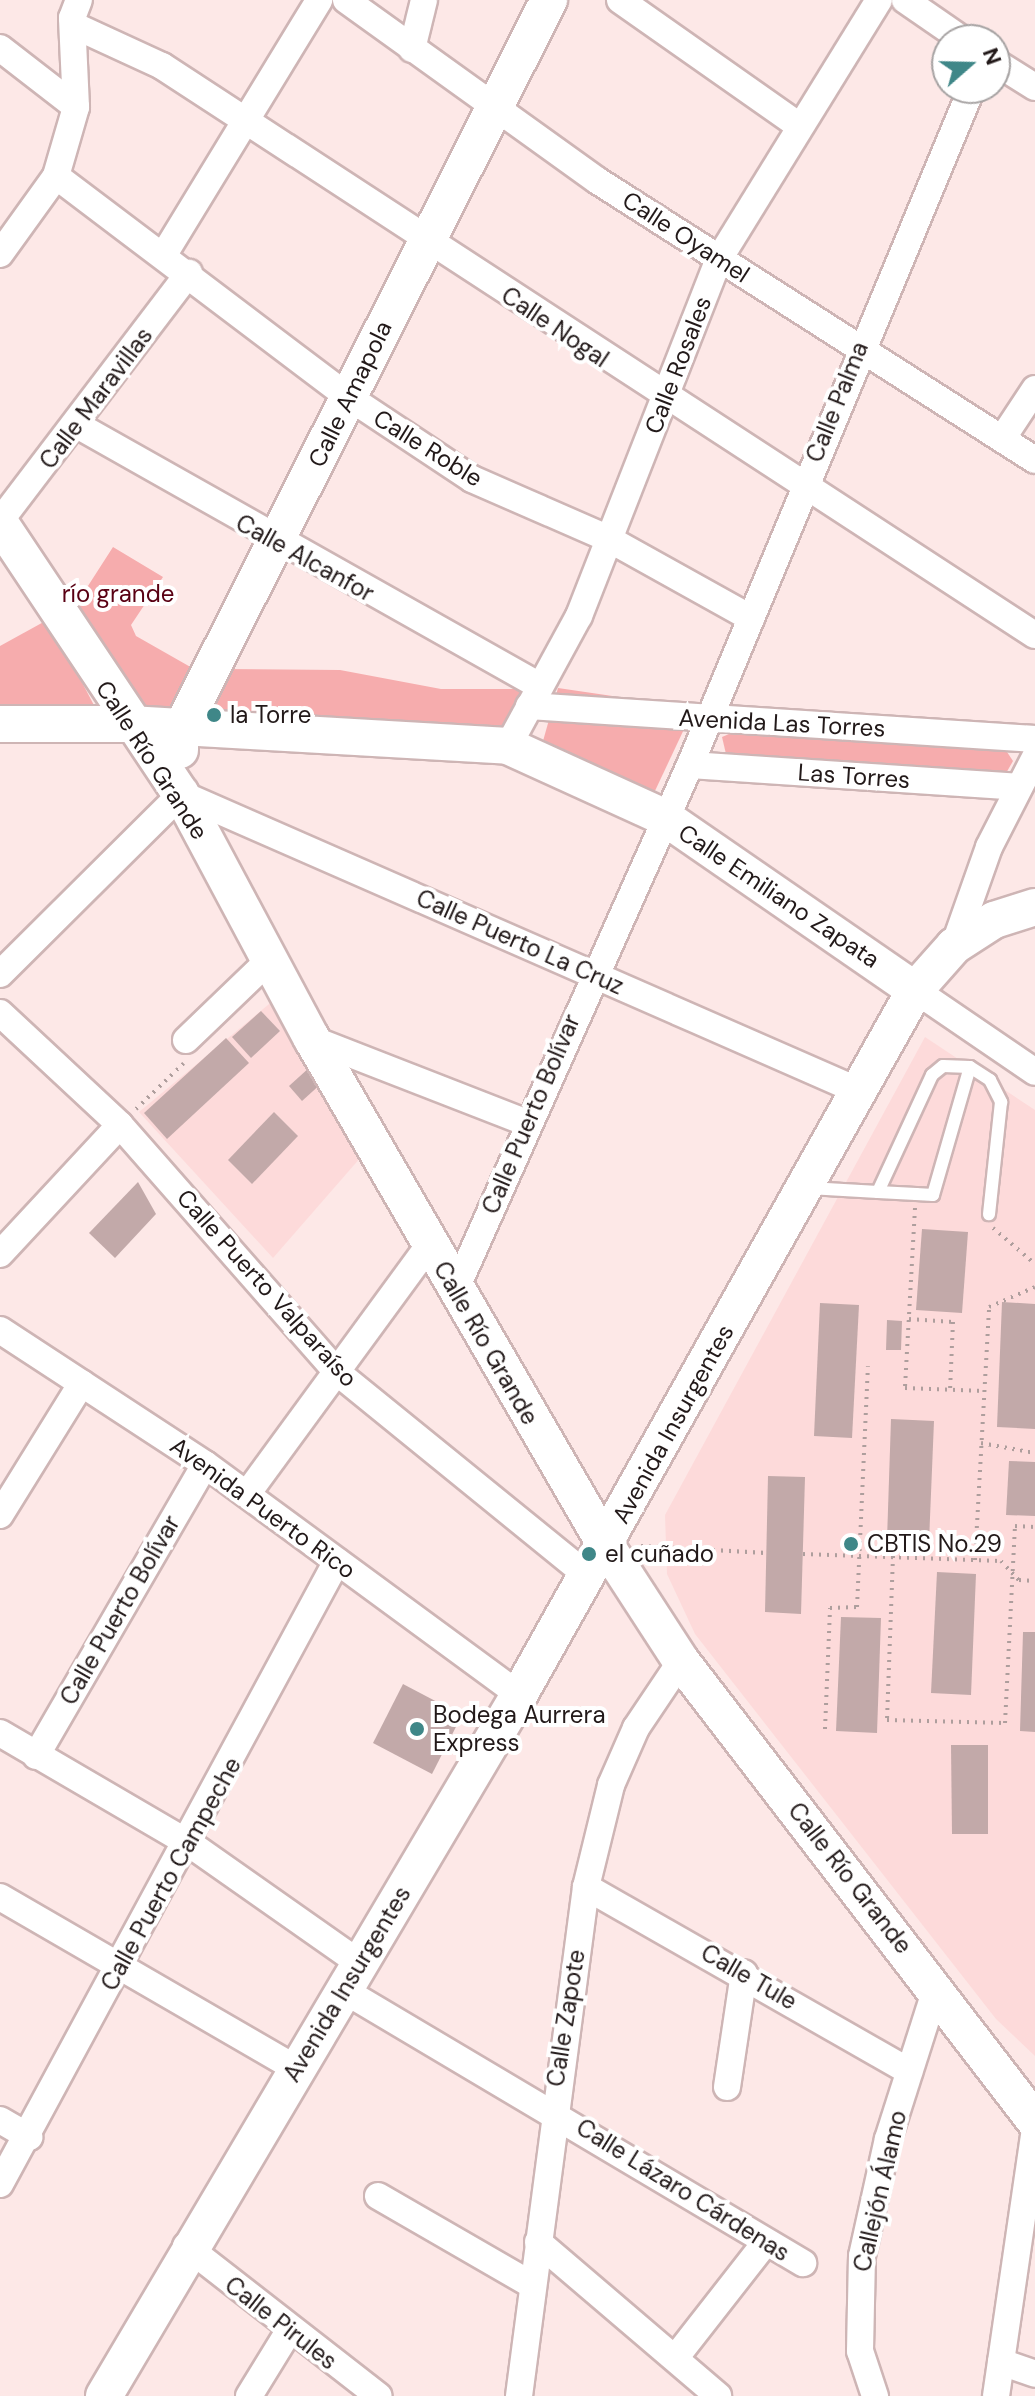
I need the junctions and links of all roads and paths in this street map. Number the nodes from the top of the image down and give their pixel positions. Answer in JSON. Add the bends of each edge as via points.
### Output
{"nodes":[{"id":1,"x":319,"y":0,"type":"edge"},
{"id":2,"x":346,"y":0,"type":"edge"},
{"id":3,"x":424,"y":0,"type":"edge"},
{"id":4,"x":549,"y":0,"type":"edge"},
{"id":5,"x":620,"y":0,"type":"edge"},
{"id":6,"x":879,"y":0,"type":"edge"},
{"id":7,"x":905,"y":0,"type":"edge"},
{"id":8,"x":73,"y":11,"type":"edge"},
{"id":9,"x":940,"y":24,"type":"edge"},
{"id":10,"x":0,"y":48,"type":"edge"},
{"id":11,"x":412,"y":49,"type":"junction"},
{"id":12,"x":1011,"y":72,"type":"edge"},
{"id":13,"x":1035,"y":87,"type":"edge"},
{"id":14,"x":965,"y":104,"type":"edge"},
{"id":15,"x":76,"y":107,"type":"junction"},
{"id":16,"x":494,"y":109,"type":"junction"},
{"id":17,"x":243,"y":117,"type":"junction"},
{"id":18,"x":799,"y":126,"type":"junction"},
{"id":19,"x":56,"y":176,"type":"junction"},
{"id":20,"x":424,"y":240,"type":"junction"},
{"id":21,"x":0,"y":254,"type":"edge"},
{"id":22,"x":163,"y":256,"type":"junction"},
{"id":23,"x":719,"y":259,"type":"junction"},
{"id":24,"x":189,"y":273,"type":"junction"},
{"id":25,"x":859,"y":347,"type":"junction"},
{"id":26,"x":1035,"y":389,"type":"edge"},
{"id":27,"x":350,"y":398,"type":"junction"},
{"id":28,"x":666,"y":401,"type":"junction"},
{"id":29,"x":77,"y":425,"type":"junction"},
{"id":30,"x":1002,"y":439,"type":"junction"},
{"id":31,"x":1035,"y":460,"type":"edge"},
{"id":32,"x":802,"y":489,"type":"junction"},
{"id":33,"x":0,"y":522,"type":"edge"},
{"id":34,"x":607,"y":538,"type":"junction"},
{"id":35,"x":276,"y":543,"type":"junction"},
{"id":36,"x":751,"y":618,"type":"junction"},
{"id":37,"x":1035,"y":635,"type":"edge"},
{"id":38,"x":532,"y":695,"type":"junction"},
{"id":39,"x":708,"y":718,"type":"junction"},
{"id":40,"x":0,"y":724,"type":"edge"},
{"id":41,"x":129,"y":724,"type":"junction"},
{"id":42,"x":180,"y":731,"type":"junction"},
{"id":43,"x":1035,"y":739,"type":"edge"},
{"id":44,"x":508,"y":746,"type":"junction"},
{"id":45,"x":1035,"y":757,"type":"edge"},
{"id":46,"x":690,"y":765,"type":"junction"},
{"id":47,"x":1017,"y":787,"type":"junction"},
{"id":48,"x":181,"y":794,"type":"junction"},
{"id":49,"x":664,"y":817,"type":"junction"},
{"id":50,"x":1035,"y":907,"type":"edge"},
{"id":51,"x":954,"y":946,"type":"junction"},
{"id":52,"x":269,"y":960,"type":"junction"},
{"id":53,"x":592,"y":973,"type":"junction"},
{"id":54,"x":0,"y":974,"type":"edge"},
{"id":55,"x":915,"y":990,"type":"junction"},
{"id":56,"x":0,"y":1013,"type":"edge"},
{"id":57,"x":312,"y":1039,"type":"junction"},
{"id":58,"x":186,"y":1040,"type":"joint"},
{"id":59,"x":970,"y":1067,"type":"junction"},
{"id":60,"x":1035,"y":1072,"type":"edge"},
{"id":61,"x":859,"y":1091,"type":"junction"},
{"id":62,"x":528,"y":1123,"type":"junction"},
{"id":63,"x":120,"y":1125,"type":"junction"},
{"id":64,"x":805,"y":1188,"type":"junction"},
{"id":65,"x":878,"y":1192,"type":"junction"},
{"id":66,"x":916,"y":1194,"type":"junction"},
{"id":67,"x":989,"y":1214,"type":"joint"},
{"id":68,"x":429,"y":1245,"type":"junction"},
{"id":69,"x":0,"y":1254,"type":"edge"},
{"id":70,"x":1035,"y":1264,"type":"edge"},
{"id":71,"x":1035,"y":1287,"type":"edge"},
{"id":72,"x":455,"y":1291,"type":"junction"},
{"id":73,"x":909,"y":1319,"type":"junction"},
{"id":74,"x":0,"y":1330,"type":"edge"},
{"id":75,"x":868,"y":1366,"type":"dead end"},
{"id":76,"x":338,"y":1373,"type":"junction"},
{"id":77,"x":82,"y":1383,"type":"junction"},
{"id":78,"x":950,"y":1390,"type":"junction"},
{"id":79,"x":984,"y":1391,"type":"junction"},
{"id":80,"x":981,"y":1443,"type":"junction"},
{"id":81,"x":1035,"y":1453,"type":"edge"},
{"id":82,"x":205,"y":1464,"type":"junction"},
{"id":83,"x":247,"y":1494,"type":"junction"},
{"id":84,"x":0,"y":1515,"type":"edge"},
{"id":85,"x":1035,"y":1527,"type":"edge"},
{"id":86,"x":605,"y":1544,"type":"junction"},
{"id":87,"x":766,"y":1553,"type":"dead end"},
{"id":88,"x":803,"y":1554,"type":"dead end"},
{"id":89,"x":859,"y":1555,"type":"junction"},
{"id":90,"x":893,"y":1556,"type":"junction"},
{"id":91,"x":975,"y":1560,"type":"junction"},
{"id":92,"x":337,"y":1561,"type":"junction"},
{"id":93,"x":1013,"y":1573,"type":"junction"},
{"id":94,"x":587,"y":1575,"type":"junction"},
{"id":95,"x":1035,"y":1581,"type":"edge"},
{"id":96,"x":681,"y":1661,"type":"junction"},
{"id":97,"x":519,"y":1695,"type":"junction"},
{"id":98,"x":825,"y":1729,"type":"dead end"},
{"id":99,"x":0,"y":1733,"type":"edge"},
{"id":100,"x":36,"y":1756,"type":"junction"},
{"id":101,"x":190,"y":1844,"type":"junction"},
{"id":102,"x":586,"y":1887,"type":"junction"},
{"id":103,"x":0,"y":1897,"type":"edge"},
{"id":104,"x":120,"y":1967,"type":"junction"},
{"id":105,"x":744,"y":1973,"type":"junction"},
{"id":106,"x":353,"y":1977,"type":"junction"},
{"id":107,"x":936,"y":1989,"type":"junction"},
{"id":108,"x":295,"y":2068,"type":"junction"},
{"id":109,"x":909,"y":2071,"type":"junction"},
{"id":110,"x":727,"y":2087,"type":"dead end"},
{"id":111,"x":552,"y":2109,"type":"junction"},
{"id":112,"x":0,"y":2120,"type":"edge"},
{"id":113,"x":1035,"y":2121,"type":"edge"},
{"id":114,"x":1035,"y":2128,"type":"edge"},
{"id":115,"x":29,"y":2137,"type":"junction"},
{"id":116,"x":0,"y":2184,"type":"edge"},
{"id":117,"x":378,"y":2196,"type":"dead end"},
{"id":118,"x":538,"y":2242,"type":"junction"},
{"id":119,"x":765,"y":2243,"type":"junction"},
{"id":120,"x":186,"y":2246,"type":"junction"},
{"id":121,"x":803,"y":2263,"type":"dead end"},
{"id":122,"x":532,"y":2285,"type":"junction"},
{"id":123,"x":289,"y":2331,"type":"junction"},
{"id":124,"x":676,"y":2357,"type":"junction"},
{"id":125,"x":1001,"y":2362,"type":"junction"},
{"id":126,"x":1035,"y":2374,"type":"edge"},
{"id":127,"x":372,"y":2394,"type":"edge"},
{"id":128,"x":717,"y":2394,"type":"edge"},
{"id":129,"x":104,"y":2396,"type":"edge"},
{"id":130,"x":249,"y":2396,"type":"edge"},
{"id":131,"x":519,"y":2396,"type":"edge"},
{"id":132,"x":875,"y":2396,"type":"edge"},
{"id":133,"x":996,"y":2396,"type":"edge"}],
"edges":[{"from":1,"to":17,"type":"street"},
{"from":2,"to":11,"type":"street","name":"Calle Oyamel"},
{"from":3,"to":11,"type":"street"},
{"from":4,"to":16,"type":"street","name":"Calle Amapola"},
{"from":5,"to":18,"type":"street"},
{"from":6,"to":18,"type":"street","name":"Calle Rosales"},
{"from":7,"to":9,"type":"street"},
{"from":8,"to":15,"type":"street"},
{"from":8,"to":17,"type":"street","name":"Calle Nogal"},
{"from":10,"to":15,"type":"street"},
{"from":11,"to":16,"type":"street","name":"Calle Oyamel"},
{"from":12,"to":13,"type":"street"},
{"from":14,"to":25,"type":"street","name":"Calle Palma"},
{"from":15,"to":19,"type":"street"},
{"from":16,"to":20,"type":"street","name":"Calle Amapola"},
{"from":16,"to":23,"type":"street","name":"Calle Oyamel"},
{"from":17,"to":20,"type":"street","name":"Calle Nogal"},
{"from":17,"to":22,"type":"street"},
{"from":18,"to":23,"type":"street","name":"Calle Rosales"},
{"from":19,"to":21,"type":"street"},
{"from":19,"to":22,"type":"street","name":"Calle Roble"},
{"from":20,"to":27,"type":"street","name":"Calle Amapola"},
{"from":20,"to":28,"type":"street","name":"Calle Nogal"},
{"from":22,"to":24,"type":"street","name":"Calle Roble"},
{"from":23,"to":25,"type":"street","name":"Calle Oyamel"},
{"from":23,"to":28,"type":"street","name":"Calle Rosales"},
{"from":24,"to":27,"type":"street","name":"Calle Roble"},
{"from":24,"to":29,"type":"street","name":"Calle Maravillas"},
{"from":25,"to":30,"type":"street","name":"Calle Oyamel"},
{"from":25,"to":32,"type":"street","name":"Calle Palma"},
{"from":26,"to":30,"type":"street"},
{"from":27,"to":34,"type":"street","name":"Calle Roble","via":[[472,479]]},
{"from":27,"to":35,"type":"street","name":"Calle Amapola"},
{"from":28,"to":32,"type":"street","name":"Calle Nogal"},
{"from":28,"to":34,"type":"street","name":"Calle Rosales"},
{"from":29,"to":33,"type":"street","name":"Calle Maravillas"},
{"from":29,"to":35,"type":"street","name":"Calle Alcanfor"},
{"from":30,"to":31,"type":"street","name":"Calle Oyamel"},
{"from":32,"to":36,"type":"street","name":"Calle Palma"},
{"from":32,"to":37,"type":"street","name":"Calle Nogal"},
{"from":33,"to":41,"type":"street","name":"Calle Río Grande"},
{"from":34,"to":36,"type":"street","name":"Calle Roble"},
{"from":34,"to":38,"type":"street","name":"Calle Rosales","via":[[579,616]]},
{"from":35,"to":38,"type":"street","name":"Calle Alcanfor"},
{"from":35,"to":42,"type":"street","name":"Calle Amapola"},
{"from":36,"to":39,"type":"street","name":"Calle Palma"},
{"from":38,"to":39,"type":"street","name":"Avenida Las Torres"},
{"from":38,"to":44,"type":"street","name":"Calle Rosales"},
{"from":39,"to":43,"type":"street","name":"Avenida Las Torres"},
{"from":39,"to":46,"type":"street","name":"Calle Puerto Bolívar"},
{"from":40,"to":41,"type":"street"},
{"from":41,"to":42,"type":"street"},
{"from":41,"to":48,"type":"street","name":"Calle Río Grande"},
{"from":42,"to":44,"type":"street"},
{"from":42,"to":48,"type":"street","name":"Calle Amapola"},
{"from":44,"to":49,"type":"street","name":"Calle Emiliano Zapata"},
{"from":45,"to":47,"type":"street"},
{"from":46,"to":47,"type":"street","name":"Las Torres"},
{"from":46,"to":49,"type":"street","name":"Calle Puerto Bolívar"},
{"from":47,"to":51,"type":"street"},
{"from":48,"to":52,"type":"street","name":"Calle Río Grande"},
{"from":48,"to":53,"type":"street","name":"Calle Puerto La Cruz"},
{"from":48,"to":54,"type":"street"},
{"from":49,"to":53,"type":"street","name":"Calle Puerto Bolívar"},
{"from":49,"to":55,"type":"street","name":"Calle Emiliano Zapata"},
{"from":50,"to":51,"type":"street","name":"Avenida Insurgentes","via":[[994,920]]},
{"from":51,"to":55,"type":"street","name":"Avenida Insurgentes"},
{"from":52,"to":57,"type":"street","name":"Calle Río Grande"},
{"from":52,"to":58,"type":"street"},
{"from":53,"to":61,"type":"street","name":"Calle Puerto La Cruz"},
{"from":53,"to":62,"type":"street","name":"Calle Puerto Bolívar"},
{"from":55,"to":60,"type":"street","name":"Calle Emiliano Zapata"},
{"from":55,"to":61,"type":"street","name":"Avenida Insurgentes"},
{"from":56,"to":63,"type":"street","name":"Calle Puerto Valparaíso"},
{"from":57,"to":62,"type":"street"},
{"from":57,"to":68,"type":"street","name":"Calle Río Grande"},
{"from":58,"to":63,"type":"path","via":[[187,1060]]},
{"from":59,"to":65,"type":"lane","via":[[943,1066],[932,1075]]},
{"from":59,"to":66,"type":"lane","via":[[933,1195]]},
{"from":59,"to":67,"type":"lane","via":[[990,1080],[1001,1102]]},
{"from":61,"to":64,"type":"street","name":"Avenida Insurgentes"},
{"from":62,"to":72,"type":"street","name":"Calle Puerto Bolívar"},
{"from":63,"to":69,"type":"street"},
{"from":63,"to":76,"type":"street","name":"Calle Puerto Valparaíso"},
{"from":64,"to":65,"type":"lane"},
{"from":64,"to":86,"type":"street","name":"Avenida Insurgentes"},
{"from":65,"to":66,"type":"lane"},
{"from":66,"to":73,"type":"path"},
{"from":67,"to":70,"type":"path","via":[[995,1234]]},
{"from":68,"to":72,"type":"street","name":"Calle Río Grande"},
{"from":68,"to":76,"type":"street"},
{"from":71,"to":79,"type":"path","via":[[989,1307]]},
{"from":72,"to":86,"type":"street","name":"Calle Río Grande"},
{"from":73,"to":78,"type":"path","via":[[953,1322]]},
{"from":73,"to":78,"type":"path","via":[[905,1388]]},
{"from":74,"to":77,"type":"street","name":"Avenida Puerto Rico"},
{"from":75,"to":89,"type":"path"},
{"from":76,"to":83,"type":"street"},
{"from":76,"to":94,"type":"street","name":"Calle Puerto Valparaíso"},
{"from":77,"to":82,"type":"street","name":"Avenida Puerto Rico"},
{"from":77,"to":84,"type":"street"},
{"from":78,"to":79,"type":"path"},
{"from":79,"to":80,"type":"path"},
{"from":80,"to":81,"type":"path"},
{"from":80,"to":91,"type":"path"},
{"from":82,"to":83,"type":"street","name":"Avenida Puerto Rico"},
{"from":82,"to":100,"type":"street","name":"Calle Puerto Bolívar"},
{"from":83,"to":92,"type":"street","name":"Avenida Puerto Rico"},
{"from":85,"to":93,"type":"path","via":[[1015,1526]]},
{"from":86,"to":87,"type":"path"},
{"from":86,"to":94,"type":"street","name":"Avenida Insurgentes"},
{"from":86,"to":96,"type":"street","name":"Calle Río Grande"},
{"from":88,"to":89,"type":"path"},
{"from":89,"to":90,"type":"path"},
{"from":89,"to":98,"type":"path","via":[[857,1607],[830,1608]]},
{"from":90,"to":91,"type":"path"},
{"from":90,"to":93,"type":"path","via":[[887,1720],[1005,1723]]},
{"from":91,"to":93,"type":"path","via":[[1001,1561]]},
{"from":92,"to":97,"type":"street","name":"Avenida Puerto Rico"},
{"from":92,"to":101,"type":"street","name":"Calle Puerto Campeche"},
{"from":93,"to":95,"type":"path"},
{"from":94,"to":97,"type":"street","name":"Avenida Insurgentes"},
{"from":96,"to":102,"type":"street","name":"Calle Zapote","via":[[636,1728],[611,1785]]},
{"from":96,"to":107,"type":"street","name":"Calle Río Grande"},
{"from":97,"to":106,"type":"street","name":"Avenida Insurgentes"},
{"from":99,"to":100,"type":"street","name":"Calle Lázaro Cárdenas"},
{"from":100,"to":101,"type":"street","name":"Calle Lázaro Cárdenas"},
{"from":101,"to":104,"type":"street","name":"Calle Puerto Campeche"},
{"from":101,"to":106,"type":"street","name":"Calle Lázaro Cárdenas"},
{"from":102,"to":105,"type":"street","name":"Calle Tule"},
{"from":102,"to":111,"type":"street","name":"Calle Zapote"},
{"from":103,"to":104,"type":"street"},
{"from":104,"to":108,"type":"street"},
{"from":104,"to":115,"type":"street","name":"Calle Puerto Campeche"},
{"from":105,"to":109,"type":"street","name":"Calle Tule"},
{"from":105,"to":110,"type":"street"},
{"from":106,"to":108,"type":"street","name":"Avenida Insurgentes"},
{"from":106,"to":111,"type":"street","name":"Calle Lázaro Cárdenas"},
{"from":107,"to":109,"type":"street","name":"Callejón Álamo"},
{"from":107,"to":113,"type":"street","name":"Calle Río Grande"},
{"from":108,"to":120,"type":"street","name":"Avenida Insurgentes"},
{"from":109,"to":132,"type":"street","name":"Callejón Álamo","via":[[862,2256],[860,2351]]},
{"from":111,"to":118,"type":"street","name":"Calle Zapote"},
{"from":111,"to":119,"type":"street","name":"Calle Lázaro Cárdenas"},
{"from":112,"to":115,"type":"street"},
{"from":114,"to":125,"type":"street"},
{"from":115,"to":116,"type":"street","name":"Calle Puerto Campeche"},
{"from":117,"to":122,"type":"street"},
{"from":118,"to":122,"type":"street","name":"Calle Zapote"},
{"from":118,"to":124,"type":"street"},
{"from":119,"to":121,"type":"street","name":"Calle Lázaro Cárdenas"},
{"from":119,"to":124,"type":"street"},
{"from":120,"to":123,"type":"street","name":"Calle Pirules"},
{"from":120,"to":129,"type":"street","name":"Avenida Insurgentes"},
{"from":122,"to":131,"type":"street","name":"Calle Zapote"},
{"from":123,"to":127,"type":"street","name":"Calle Pirules"},
{"from":123,"to":130,"type":"street"},
{"from":124,"to":128,"type":"street"},
{"from":125,"to":126,"type":"street"},
{"from":125,"to":133,"type":"street"}]}
